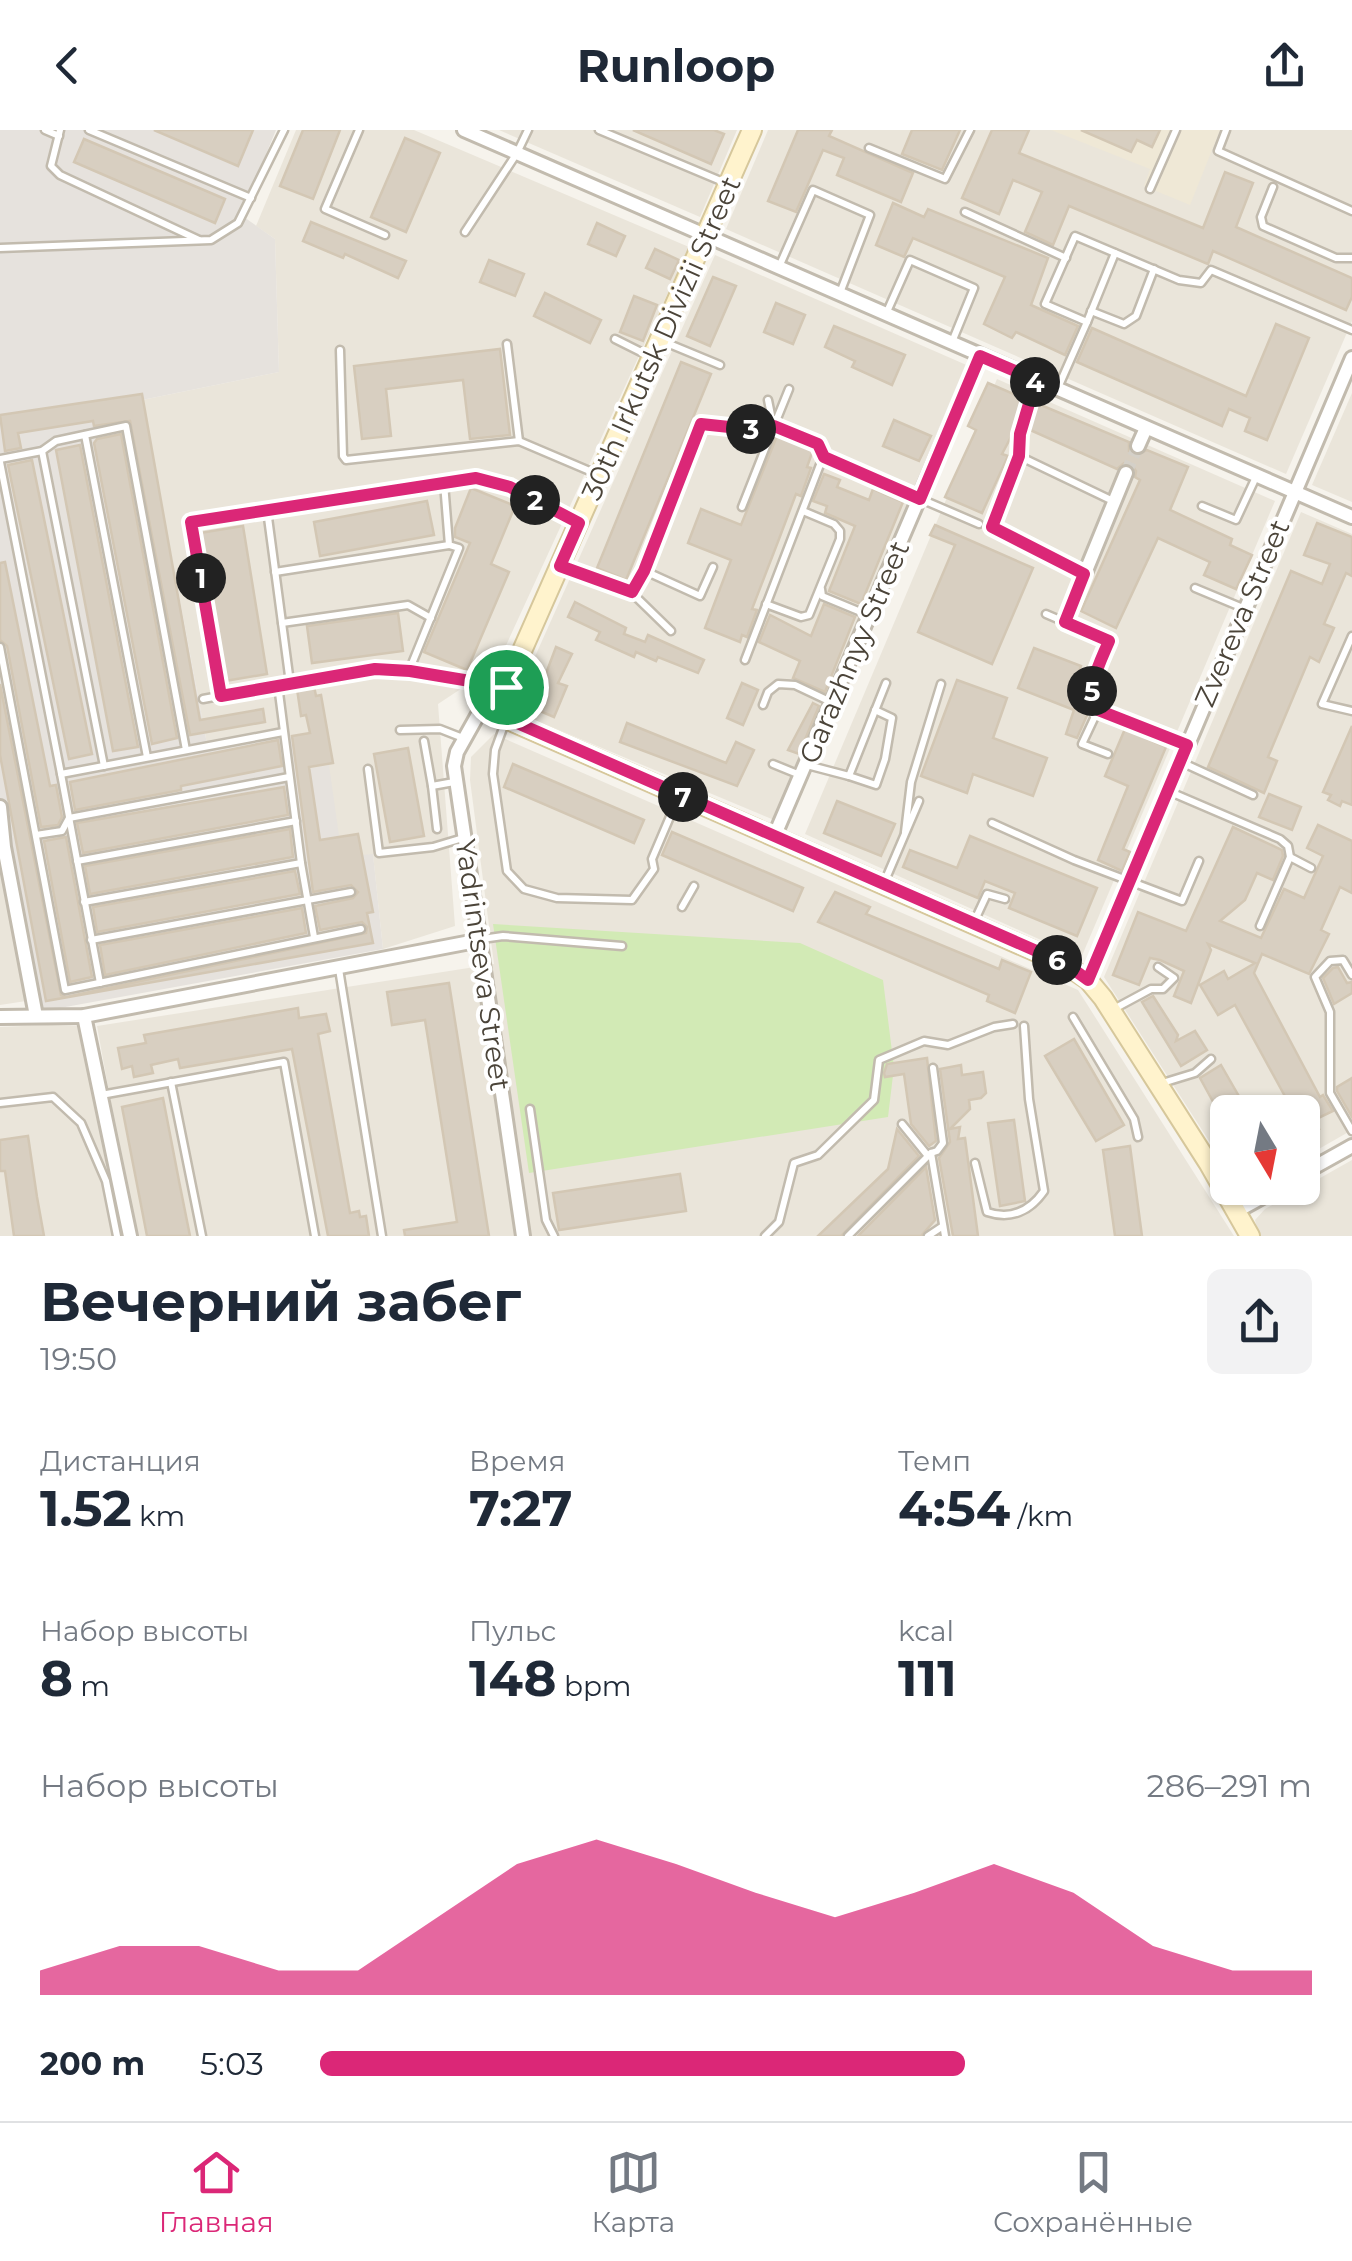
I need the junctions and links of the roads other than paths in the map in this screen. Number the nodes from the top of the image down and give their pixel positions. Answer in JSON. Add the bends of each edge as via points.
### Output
{"nodes":[{"id":1,"x":44,"y":130,"type":"edge"},
{"id":2,"x":88,"y":130,"type":"edge"},
{"id":3,"x":284,"y":130,"type":"edge"},
{"id":4,"x":360,"y":130,"type":"edge"},
{"id":5,"x":464,"y":130,"type":"edge"},
{"id":6,"x":528,"y":130,"type":"edge"},
{"id":7,"x":600,"y":130,"type":"edge"},
{"id":8,"x":752,"y":130,"type":"edge"},
{"id":9,"x":970,"y":130,"type":"edge"},
{"id":10,"x":1176,"y":130,"type":"edge"},
{"id":11,"x":1226,"y":130,"type":"edge"},
{"id":12,"x":60,"y":133,"type":"edge"},
{"id":13,"x":869,"y":148,"type":"dead end"},
{"id":14,"x":517,"y":153,"type":"junction"},
{"id":15,"x":729,"y":184,"type":"junction"},
{"id":16,"x":1273,"y":187,"type":"dead end"},
{"id":17,"x":1150,"y":189,"type":"dead end"},
{"id":18,"x":250,"y":198,"type":"junction"},
{"id":19,"x":1352,"y":211,"type":"edge"},
{"id":20,"x":966,"y":212,"type":"dead end"},
{"id":21,"x":465,"y":232,"type":"dead end"},
{"id":22,"x":385,"y":236,"type":"dead end"},
{"id":23,"x":708,"y":236,"type":"junction"},
{"id":24,"x":200,"y":240,"type":"junction"},
{"id":25,"x":0,"y":248,"type":"edge"},
{"id":26,"x":1115,"y":254,"type":"junction"},
{"id":27,"x":1066,"y":258,"type":"junction"},
{"id":28,"x":1352,"y":258,"type":"edge"},
{"id":29,"x":778,"y":268,"type":"junction"},
{"id":30,"x":1154,"y":270,"type":"junction"},
{"id":31,"x":839,"y":294,"type":"junction"},
{"id":32,"x":1091,"y":311,"type":"junction"},
{"id":33,"x":886,"y":314,"type":"junction"},
{"id":34,"x":1087,"y":322,"type":"junction"},
{"id":35,"x":1352,"y":330,"type":"edge"},
{"id":36,"x":616,"y":339,"type":"dead end"},
{"id":37,"x":952,"y":343,"type":"junction"},
{"id":38,"x":508,"y":344,"type":"dead end"},
{"id":39,"x":657,"y":349,"type":"junction"},
{"id":40,"x":340,"y":350,"type":"dead end"},
{"id":41,"x":980,"y":356,"type":"junction"},
{"id":42,"x":1352,"y":358,"type":"edge"},
{"id":43,"x":720,"y":365,"type":"dead end"},
{"id":44,"x":1036,"y":380,"type":"junction"},
{"id":45,"x":789,"y":389,"type":"dead end"},
{"id":46,"x":1057,"y":390,"type":"junction"},
{"id":47,"x":768,"y":400,"type":"dead end"},
{"id":48,"x":774,"y":426,"type":"junction"},
{"id":49,"x":1146,"y":428,"type":"junction"},
{"id":50,"x":85,"y":435,"type":"junction"},
{"id":51,"x":519,"y":441,"type":"junction"},
{"id":52,"x":1138,"y":446,"type":"tunnel mouth"},
{"id":53,"x":42,"y":451,"type":"junction"},
{"id":54,"x":1019,"y":456,"type":"junction"},
{"id":55,"x":824,"y":457,"type":"junction"},
{"id":56,"x":0,"y":460,"type":"edge"},
{"id":57,"x":1126,"y":473,"type":"tunnel mouth"},
{"id":58,"x":600,"y":476,"type":"junction"},
{"id":59,"x":1256,"y":476,"type":"junction"},
{"id":60,"x":444,"y":483,"type":"junction"},
{"id":61,"x":1293,"y":493,"type":"junction"},
{"id":62,"x":920,"y":499,"type":"junction"},
{"id":63,"x":1114,"y":502,"type":"junction"},
{"id":64,"x":1202,"y":506,"type":"dead end"},
{"id":65,"x":742,"y":507,"type":"dead end"},
{"id":66,"x":267,"y":510,"type":"junction"},
{"id":67,"x":802,"y":510,"type":"junction"},
{"id":68,"x":1352,"y":517,"type":"edge"},
{"id":69,"x":579,"y":523,"type":"junction"},
{"id":70,"x":979,"y":524,"type":"dead end"},
{"id":71,"x":449,"y":545,"type":"junction"},
{"id":72,"x":560,"y":566,"type":"junction"},
{"id":73,"x":713,"y":568,"type":"dead end"},
{"id":74,"x":644,"y":571,"type":"junction"},
{"id":75,"x":274,"y":572,"type":"junction"},
{"id":76,"x":1084,"y":574,"type":"junction"},
{"id":77,"x":821,"y":585,"type":"junction"},
{"id":78,"x":1195,"y":588,"type":"dead end"},
{"id":79,"x":632,"y":592,"type":"junction"},
{"id":80,"x":766,"y":604,"type":"junction"},
{"id":81,"x":1244,"y":609,"type":"junction"},
{"id":82,"x":1046,"y":614,"type":"dead end"},
{"id":83,"x":870,"y":616,"type":"junction"},
{"id":84,"x":431,"y":618,"type":"junction"},
{"id":85,"x":1065,"y":622,"type":"junction"},
{"id":86,"x":282,"y":623,"type":"junction"},
{"id":87,"x":671,"y":631,"type":"dead end"},
{"id":88,"x":1352,"y":636,"type":"edge"},
{"id":89,"x":0,"y":646,"type":"edge"},
{"id":90,"x":744,"y":660,"type":"dead end"},
{"id":91,"x":410,"y":671,"type":"junction"},
{"id":92,"x":886,"y":682,"type":"dead end"},
{"id":93,"x":290,"y":683,"type":"junction"},
{"id":94,"x":941,"y":684,"type":"dead end"},
{"id":95,"x":278,"y":686,"type":"junction"},
{"id":96,"x":506,"y":687,"type":"junction"},
{"id":97,"x":221,"y":696,"type":"junction"},
{"id":98,"x":202,"y":699,"type":"dead end"},
{"id":99,"x":485,"y":702,"type":"junction"},
{"id":100,"x":832,"y":702,"type":"junction"},
{"id":101,"x":763,"y":705,"type":"dead end"},
{"id":102,"x":875,"y":710,"type":"junction"},
{"id":103,"x":1098,"y":710,"type":"junction"},
{"id":104,"x":1352,"y":712,"type":"edge"},
{"id":105,"x":506,"y":718,"type":"junction"},
{"id":106,"x":400,"y":730,"type":"dead end"},
{"id":107,"x":283,"y":732,"type":"junction"},
{"id":108,"x":464,"y":739,"type":"junction"},
{"id":109,"x":424,"y":741,"type":"dead end"},
{"id":110,"x":1187,"y":745,"type":"junction"},
{"id":111,"x":186,"y":750,"type":"junction"},
{"id":112,"x":1108,"y":754,"type":"dead end"},
{"id":113,"x":148,"y":758,"type":"junction"},
{"id":114,"x":1180,"y":762,"type":"junction"},
{"id":115,"x":774,"y":764,"type":"dead end"},
{"id":116,"x":104,"y":766,"type":"junction"},
{"id":117,"x":368,"y":769,"type":"dead end"},
{"id":118,"x":803,"y":770,"type":"junction"},
{"id":119,"x":61,"y":774,"type":"junction"},
{"id":120,"x":849,"y":776,"type":"junction"},
{"id":121,"x":289,"y":777,"type":"junction"},
{"id":122,"x":456,"y":782,"type":"junction"},
{"id":123,"x":432,"y":786,"type":"junction"},
{"id":124,"x":1168,"y":791,"type":"junction"},
{"id":125,"x":679,"y":795,"type":"junction"},
{"id":126,"x":1252,"y":796,"type":"dead end"},
{"id":127,"x":919,"y":800,"type":"dead end"},
{"id":128,"x":0,"y":810,"type":"edge"},
{"id":129,"x":69,"y":818,"type":"junction"},
{"id":130,"x":296,"y":820,"type":"junction"},
{"id":131,"x":992,"y":823,"type":"dead end"},
{"id":132,"x":437,"y":828,"type":"dead end"},
{"id":133,"x":905,"y":832,"type":"junction"},
{"id":134,"x":36,"y":835,"type":"junction"},
{"id":135,"x":774,"y":837,"type":"junction"},
{"id":136,"x":464,"y":838,"type":"junction"},
{"id":137,"x":1290,"y":856,"type":"junction"},
{"id":138,"x":3,"y":857,"type":"edge"},
{"id":139,"x":77,"y":861,"type":"junction"},
{"id":140,"x":1199,"y":861,"type":"dead end"},
{"id":141,"x":301,"y":863,"type":"junction"},
{"id":142,"x":1311,"y":868,"type":"dead end"},
{"id":143,"x":1130,"y":880,"type":"junction"},
{"id":144,"x":884,"y":884,"type":"junction"},
{"id":145,"x":694,"y":886,"type":"dead end"},
{"id":146,"x":351,"y":892,"type":"dead end"},
{"id":147,"x":1005,"y":899,"type":"dead end"},
{"id":148,"x":308,"y":900,"type":"junction"},
{"id":149,"x":84,"y":902,"type":"junction"},
{"id":150,"x":682,"y":908,"type":"dead end"},
{"id":151,"x":973,"y":924,"type":"junction"},
{"id":152,"x":1260,"y":926,"type":"dead end"},
{"id":153,"x":361,"y":929,"type":"dead end"},
{"id":154,"x":314,"y":937,"type":"junction"},
{"id":155,"x":91,"y":940,"type":"junction"},
{"id":156,"x":481,"y":940,"type":"junction"},
{"id":157,"x":622,"y":946,"type":"dead end"},
{"id":158,"x":1158,"y":967,"type":"dead end"},
{"id":159,"x":339,"y":969,"type":"junction"},
{"id":160,"x":1352,"y":975,"type":"edge"},
{"id":161,"x":1088,"y":980,"type":"junction"},
{"id":162,"x":100,"y":983,"type":"junction"},
{"id":163,"x":1111,"y":1011,"type":"junction"},
{"id":164,"x":36,"y":1016,"type":"junction"},
{"id":165,"x":84,"y":1016,"type":"junction"},
{"id":166,"x":0,"y":1017,"type":"edge"},
{"id":167,"x":1073,"y":1017,"type":"dead end"},
{"id":168,"x":1013,"y":1024,"type":"dead end"},
{"id":169,"x":1024,"y":1026,"type":"dead end"},
{"id":170,"x":1211,"y":1059,"type":"dead end"},
{"id":171,"x":933,"y":1068,"type":"dead end"},
{"id":172,"x":171,"y":1082,"type":"junction"},
{"id":173,"x":1158,"y":1085,"type":"junction"},
{"id":174,"x":101,"y":1095,"type":"junction"},
{"id":175,"x":0,"y":1103,"type":"edge"},
{"id":176,"x":530,"y":1109,"type":"dead end"},
{"id":177,"x":902,"y":1124,"type":"dead end"},
{"id":178,"x":1352,"y":1131,"type":"edge"},
{"id":179,"x":1138,"y":1137,"type":"dead end"},
{"id":180,"x":1352,"y":1146,"type":"edge"},
{"id":181,"x":929,"y":1154,"type":"junction"},
{"id":182,"x":975,"y":1163,"type":"dead end"},
{"id":183,"x":1320,"y":1164,"type":"edge"},
{"id":184,"x":1250,"y":1205,"type":"edge"},
{"id":185,"x":1238,"y":1212,"type":"junction"},
{"id":186,"x":943,"y":1226,"type":"junction"},
{"id":187,"x":117,"y":1236,"type":"edge"},
{"id":188,"x":130,"y":1236,"type":"edge"},
{"id":189,"x":202,"y":1236,"type":"edge"},
{"id":190,"x":315,"y":1236,"type":"edge"},
{"id":191,"x":382,"y":1236,"type":"edge"},
{"id":192,"x":523,"y":1236,"type":"edge"},
{"id":193,"x":554,"y":1236,"type":"edge"},
{"id":194,"x":765,"y":1236,"type":"edge"},
{"id":195,"x":848,"y":1236,"type":"edge"},
{"id":196,"x":928,"y":1236,"type":"edge"},
{"id":197,"x":945,"y":1236,"type":"edge"},
{"id":198,"x":1250,"y":1236,"type":"edge"}],
"edges":[{"from":1,"to":12,"type":"lane"},
{"from":2,"to":18,"type":"lane"},
{"from":3,"to":18,"type":"lane"},
{"from":4,"to":22,"type":"lane","via":[[325,208]]},
{"from":5,"to":14,"type":"street"},
{"from":6,"to":14,"type":"lane"},
{"from":7,"to":15,"type":"lane"},
{"from":8,"to":15,"type":"street","name":"30th Irkutsk Divizii Street"},
{"from":9,"to":13,"type":"lane","via":[[945,179]]},
{"from":10,"to":17,"type":"lane"},
{"from":11,"to":19,"type":"lane","via":[[1218,151]]},
{"from":12,"to":24,"type":"lane","via":[[51,166],[60,175]]},
{"from":14,"to":21,"type":"lane"},
{"from":14,"to":23,"type":"street"},
{"from":15,"to":23,"type":"street","name":"30th Irkutsk Divizii Street"},
{"from":16,"to":28,"type":"lane","via":[[1263,226],[1336,258]]},
{"from":18,"to":24,"type":"lane","via":[[238,223]]},
{"from":20,"to":27,"type":"lane"},
{"from":23,"to":29,"type":"street"},
{"from":23,"to":39,"type":"street","name":"30th Irkutsk Divizii Street"},
{"from":24,"to":25,"type":"lane"},
{"from":26,"to":27,"type":"lane","via":[[1075,236]]},
{"from":26,"to":30,"type":"lane"},
{"from":26,"to":32,"type":"lane"},
{"from":27,"to":34,"type":"lane","via":[[1045,304]]},
{"from":29,"to":31,"type":"street"},
{"from":29,"to":31,"type":"lane","via":[[813,190],[870,214]]},
{"from":30,"to":32,"type":"lane","via":[[1130,322]]},
{"from":30,"to":35,"type":"lane","via":[[1201,283],[1210,270]]},
{"from":31,"to":33,"type":"street"},
{"from":32,"to":34,"type":"lane"},
{"from":33,"to":37,"type":"street"},
{"from":33,"to":37,"type":"lane","via":[[910,260],[974,288]]},
{"from":34,"to":46,"type":"lane"},
{"from":36,"to":39,"type":"lane"},
{"from":37,"to":41,"type":"street"},
{"from":38,"to":51,"type":"lane"},
{"from":39,"to":43,"type":"lane"},
{"from":39,"to":58,"type":"street","name":"30th Irkutsk Divizii Street"},
{"from":40,"to":51,"type":"lane","via":[[346,460]]},
{"from":41,"to":44,"type":"street"},
{"from":41,"to":62,"type":"street","name":"Garazhnyy Street"},
{"from":42,"to":61,"type":"street","name":"Zvereva Street"},
{"from":44,"to":46,"type":"street"},
{"from":44,"to":54,"type":"lane"},
{"from":45,"to":48,"type":"lane"},
{"from":46,"to":49,"type":"street"},
{"from":47,"to":48,"type":"lane"},
{"from":48,"to":55,"type":"lane","via":[[818,444]]},
{"from":48,"to":65,"type":"lane"},
{"from":48,"to":74,"type":"lane","via":[[701,424]]},
{"from":49,"to":52,"type":"street"},
{"from":49,"to":59,"type":"street"},
{"from":50,"to":53,"type":"lane"},
{"from":50,"to":111,"type":"lane","via":[[126,426]]},
{"from":50,"to":113,"type":"lane"},
{"from":51,"to":58,"type":"lane"},
{"from":53,"to":56,"type":"lane"},
{"from":53,"to":116,"type":"lane"},
{"from":54,"to":63,"type":"lane"},
{"from":54,"to":76,"type":"lane","via":[[992,527]]},
{"from":55,"to":62,"type":"lane"},
{"from":55,"to":67,"type":"lane"},
{"from":56,"to":119,"type":"lane"},
{"from":57,"to":63,"type":"street"},
{"from":58,"to":69,"type":"street","name":"30th Irkutsk Divizii Street"},
{"from":59,"to":61,"type":"street"},
{"from":59,"to":64,"type":"lane","via":[[1236,520]]},
{"from":60,"to":66,"type":"lane"},
{"from":60,"to":69,"type":"lane","via":[[476,478],[510,487]]},
{"from":60,"to":71,"type":"lane"},
{"from":61,"to":68,"type":"street"},
{"from":61,"to":81,"type":"street","name":"Zvereva Street"},
{"from":62,"to":70,"type":"lane"},
{"from":62,"to":83,"type":"street","name":"Garazhnyy Street"},
{"from":63,"to":76,"type":"street"},
{"from":66,"to":75,"type":"lane"},
{"from":66,"to":97,"type":"lane","via":[[191,522]]},
{"from":67,"to":77,"type":"lane","via":[[840,531]]},
{"from":67,"to":80,"type":"lane"},
{"from":69,"to":72,"type":"street","name":"30th Irkutsk Divizii Street"},
{"from":71,"to":75,"type":"lane"},
{"from":71,"to":84,"type":"lane","via":[[460,548]]},
{"from":72,"to":79,"type":"lane"},
{"from":72,"to":96,"type":"street","name":"30th Irkutsk Divizii Street"},
{"from":73,"to":74,"type":"lane","via":[[700,596]]},
{"from":74,"to":79,"type":"lane"},
{"from":75,"to":86,"type":"lane"},
{"from":76,"to":85,"type":"street"},
{"from":77,"to":80,"type":"lane","via":[[808,615]]},
{"from":77,"to":83,"type":"lane","via":[[822,596]]},
{"from":78,"to":81,"type":"lane"},
{"from":79,"to":87,"type":"lane"},
{"from":80,"to":90,"type":"lane"},
{"from":81,"to":110,"type":"street","name":"Zvereva Street"},
{"from":82,"to":85,"type":"lane"},
{"from":83,"to":100,"type":"street","name":"Garazhnyy Street"},
{"from":84,"to":86,"type":"lane","via":[[408,605]]},
{"from":84,"to":91,"type":"lane"},
{"from":85,"to":103,"type":"lane","via":[[1109,641],[1092,686]]},
{"from":86,"to":93,"type":"lane"},
{"from":88,"to":104,"type":"lane","via":[[1322,704]]},
{"from":89,"to":134,"type":"lane"},
{"from":91,"to":93,"type":"lane","via":[[375,669]]},
{"from":91,"to":96,"type":"lane"},
{"from":92,"to":102,"type":"lane"},
{"from":93,"to":95,"type":"lane"},
{"from":94,"to":133,"type":"lane","via":[[911,782]]},
{"from":95,"to":97,"type":"lane"},
{"from":95,"to":107,"type":"lane"},
{"from":96,"to":99,"type":"street"},
{"from":97,"to":98,"type":"lane"},
{"from":99,"to":105,"type":"street"},
{"from":99,"to":108,"type":"street","name":"Yadrintseva Street"},
{"from":100,"to":101,"type":"lane","via":[[778,684]]},
{"from":100,"to":118,"type":"street","name":"Garazhnyy Street"},
{"from":102,"to":120,"type":"lane"},
{"from":102,"to":120,"type":"lane","via":[[892,718],[876,785]]},
{"from":103,"to":110,"type":"lane"},
{"from":103,"to":112,"type":"lane","via":[[1082,744]]},
{"from":105,"to":125,"type":"street"},
{"from":105,"to":125,"type":"lane","via":[[493,774],[507,871],[524,889],[557,898],[632,900],[654,870],[652,859]]},
{"from":106,"to":108,"type":"lane","via":[[440,729]]},
{"from":107,"to":111,"type":"lane"},
{"from":107,"to":121,"type":"lane"},
{"from":108,"to":122,"type":"street","name":"Yadrintseva Street"},
{"from":109,"to":123,"type":"lane"},
{"from":110,"to":114,"type":"street","name":"Zvereva Street"},
{"from":111,"to":113,"type":"lane"},
{"from":113,"to":116,"type":"lane"},
{"from":114,"to":124,"type":"street","name":"Zvereva Street"},
{"from":114,"to":126,"type":"lane"},
{"from":115,"to":118,"type":"lane"},
{"from":116,"to":119,"type":"lane"},
{"from":117,"to":136,"type":"lane","via":[[379,852]]},
{"from":118,"to":120,"type":"lane"},
{"from":118,"to":135,"type":"street","name":"Garazhnyy Street"},
{"from":119,"to":129,"type":"lane"},
{"from":121,"to":129,"type":"lane"},
{"from":121,"to":130,"type":"lane"},
{"from":122,"to":123,"type":"lane"},
{"from":122,"to":136,"type":"street","name":"Yadrintseva Street"},
{"from":123,"to":132,"type":"lane"},
{"from":124,"to":137,"type":"lane","via":[[1280,839]]},
{"from":124,"to":143,"type":"street","name":"Zvereva Street"},
{"from":125,"to":135,"type":"street"},
{"from":127,"to":133,"type":"lane"},
{"from":128,"to":138,"type":"street"},
{"from":129,"to":134,"type":"lane","via":[[62,831]]},
{"from":129,"to":139,"type":"lane"},
{"from":130,"to":139,"type":"lane"},
{"from":130,"to":141,"type":"lane"},
{"from":131,"to":143,"type":"lane"},
{"from":133,"to":144,"type":"lane"},
{"from":134,"to":162,"type":"lane","via":[[65,990]]},
{"from":135,"to":144,"type":"street"},
{"from":136,"to":156,"type":"street","name":"Yadrintseva Street"},
{"from":137,"to":142,"type":"lane"},
{"from":137,"to":152,"type":"lane"},
{"from":138,"to":164,"type":"street"},
{"from":139,"to":149,"type":"lane"},
{"from":140,"to":143,"type":"lane","via":[[1182,901]]},
{"from":141,"to":148,"type":"lane"},
{"from":141,"to":149,"type":"lane"},
{"from":143,"to":161,"type":"street","name":"Zvereva Street"},
{"from":144,"to":151,"type":"street"},
{"from":145,"to":150,"type":"lane"},
{"from":146,"to":148,"type":"lane"},
{"from":147,"to":151,"type":"lane","via":[[987,894]]},
{"from":148,"to":154,"type":"lane"},
{"from":148,"to":155,"type":"lane"},
{"from":149,"to":155,"type":"lane"},
{"from":151,"to":161,"type":"street"},
{"from":153,"to":154,"type":"lane"},
{"from":154,"to":162,"type":"lane"},
{"from":155,"to":162,"type":"lane"},
{"from":156,"to":157,"type":"lane"},
{"from":156,"to":159,"type":"street"},
{"from":156,"to":192,"type":"street","name":"Yadrintseva Street"},
{"from":158,"to":163,"type":"lane","via":[[1174,978],[1162,990]]},
{"from":159,"to":165,"type":"street"},
{"from":159,"to":191,"type":"lane"},
{"from":160,"to":178,"type":"lane","via":[[1343,960],[1330,961],[1314,978],[1330,1012],[1330,1093]]},
{"from":161,"to":163,"type":"street"},
{"from":163,"to":173,"type":"street"},
{"from":164,"to":165,"type":"street"},
{"from":164,"to":166,"type":"street"},
{"from":165,"to":174,"type":"street"},
{"from":167,"to":179,"type":"lane","via":[[1134,1119]]},
{"from":168,"to":194,"type":"lane","via":[[948,1045],[924,1041],[879,1060],[874,1100],[818,1155],[794,1163],[779,1222]]},
{"from":169,"to":182,"type":"lane","via":[[1044,1191],[1029,1209],[1001,1217],[987,1212]]},
{"from":170,"to":173,"type":"lane","via":[[1195,1073]]},
{"from":171,"to":181,"type":"lane","via":[[943,1142]]},
{"from":172,"to":174,"type":"lane"},
{"from":172,"to":189,"type":"lane"},
{"from":172,"to":190,"type":"lane","via":[[284,1062]]},
{"from":173,"to":185,"type":"street"},
{"from":174,"to":188,"type":"street"},
{"from":175,"to":187,"type":"lane","via":[[53,1097],[76,1115],[106,1180]]},
{"from":176,"to":193,"type":"lane"},
{"from":177,"to":181,"type":"lane"},
{"from":180,"to":183,"type":"street"},
{"from":181,"to":186,"type":"lane"},
{"from":181,"to":195,"type":"lane"},
{"from":184,"to":185,"type":"street"},
{"from":185,"to":198,"type":"street"},
{"from":186,"to":196,"type":"lane"},
{"from":186,"to":197,"type":"lane"}]}
